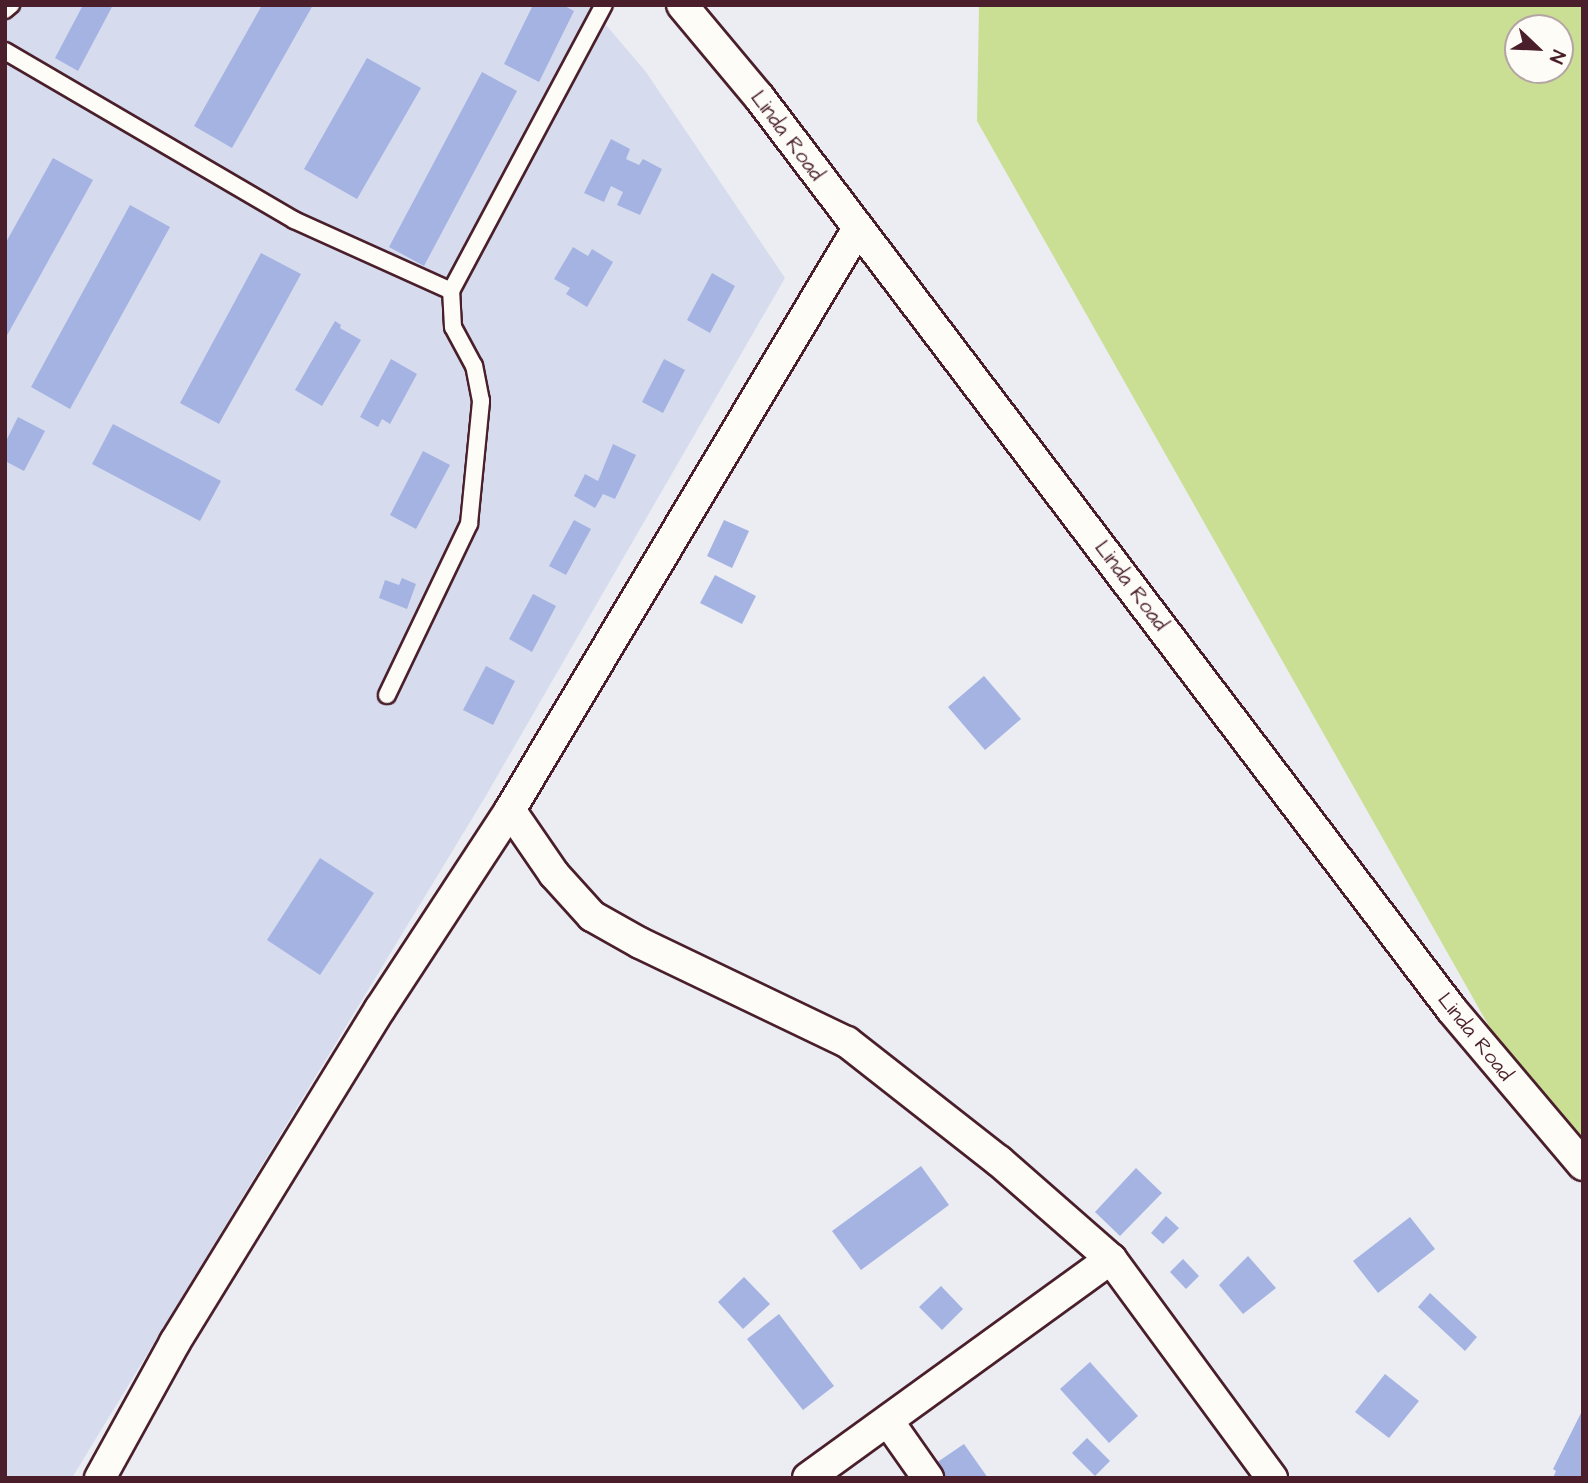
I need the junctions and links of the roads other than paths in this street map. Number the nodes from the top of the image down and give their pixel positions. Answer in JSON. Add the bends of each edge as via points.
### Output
{"nodes":[{"id":1,"x":11,"y":5,"type":"edge"},
{"id":2,"x":604,"y":5,"type":"edge"},
{"id":3,"x":682,"y":5,"type":"edge"},
{"id":4,"x":5,"y":10,"type":"edge"},
{"id":5,"x":5,"y":51,"type":"edge"},
{"id":6,"x":857,"y":230,"type":"junction"},
{"id":7,"x":451,"y":291,"type":"junction"},
{"id":8,"x":387,"y":695,"type":"dead end"},
{"id":9,"x":510,"y":810,"type":"junction"},
{"id":10,"x":1583,"y":1166,"type":"edge"},
{"id":11,"x":1111,"y":1259,"type":"junction"},
{"id":12,"x":888,"y":1421,"type":"junction"},
{"id":13,"x":100,"y":1478,"type":"edge"},
{"id":14,"x":807,"y":1478,"type":"edge"},
{"id":15,"x":928,"y":1478,"type":"edge"},
{"id":16,"x":1272,"y":1478,"type":"edge"}],
"edges":[{"from":1,"to":4,"type":"lane"},
{"from":2,"to":7,"type":"lane"},
{"from":3,"to":6,"type":"street","name":"Linda Road","via":[[759,97]]},
{"from":5,"to":7,"type":"lane","via":[[294,220]]},
{"from":6,"to":9,"type":"street"},
{"from":6,"to":10,"type":"street","name":"Linda Road","via":[[1444,999]]},
{"from":7,"to":8,"type":"lane","via":[[453,327],[474,366],[481,401],[469,524]]},
{"from":9,"to":11,"type":"street","via":[[554,874],[592,916],[847,1042],[999,1161]]},
{"from":9,"to":13,"type":"street","via":[[380,1009],[175,1342]]},
{"from":11,"to":12,"type":"street"},
{"from":11,"to":16,"type":"street"},
{"from":12,"to":14,"type":"street"},
{"from":12,"to":15,"type":"street"}]}
